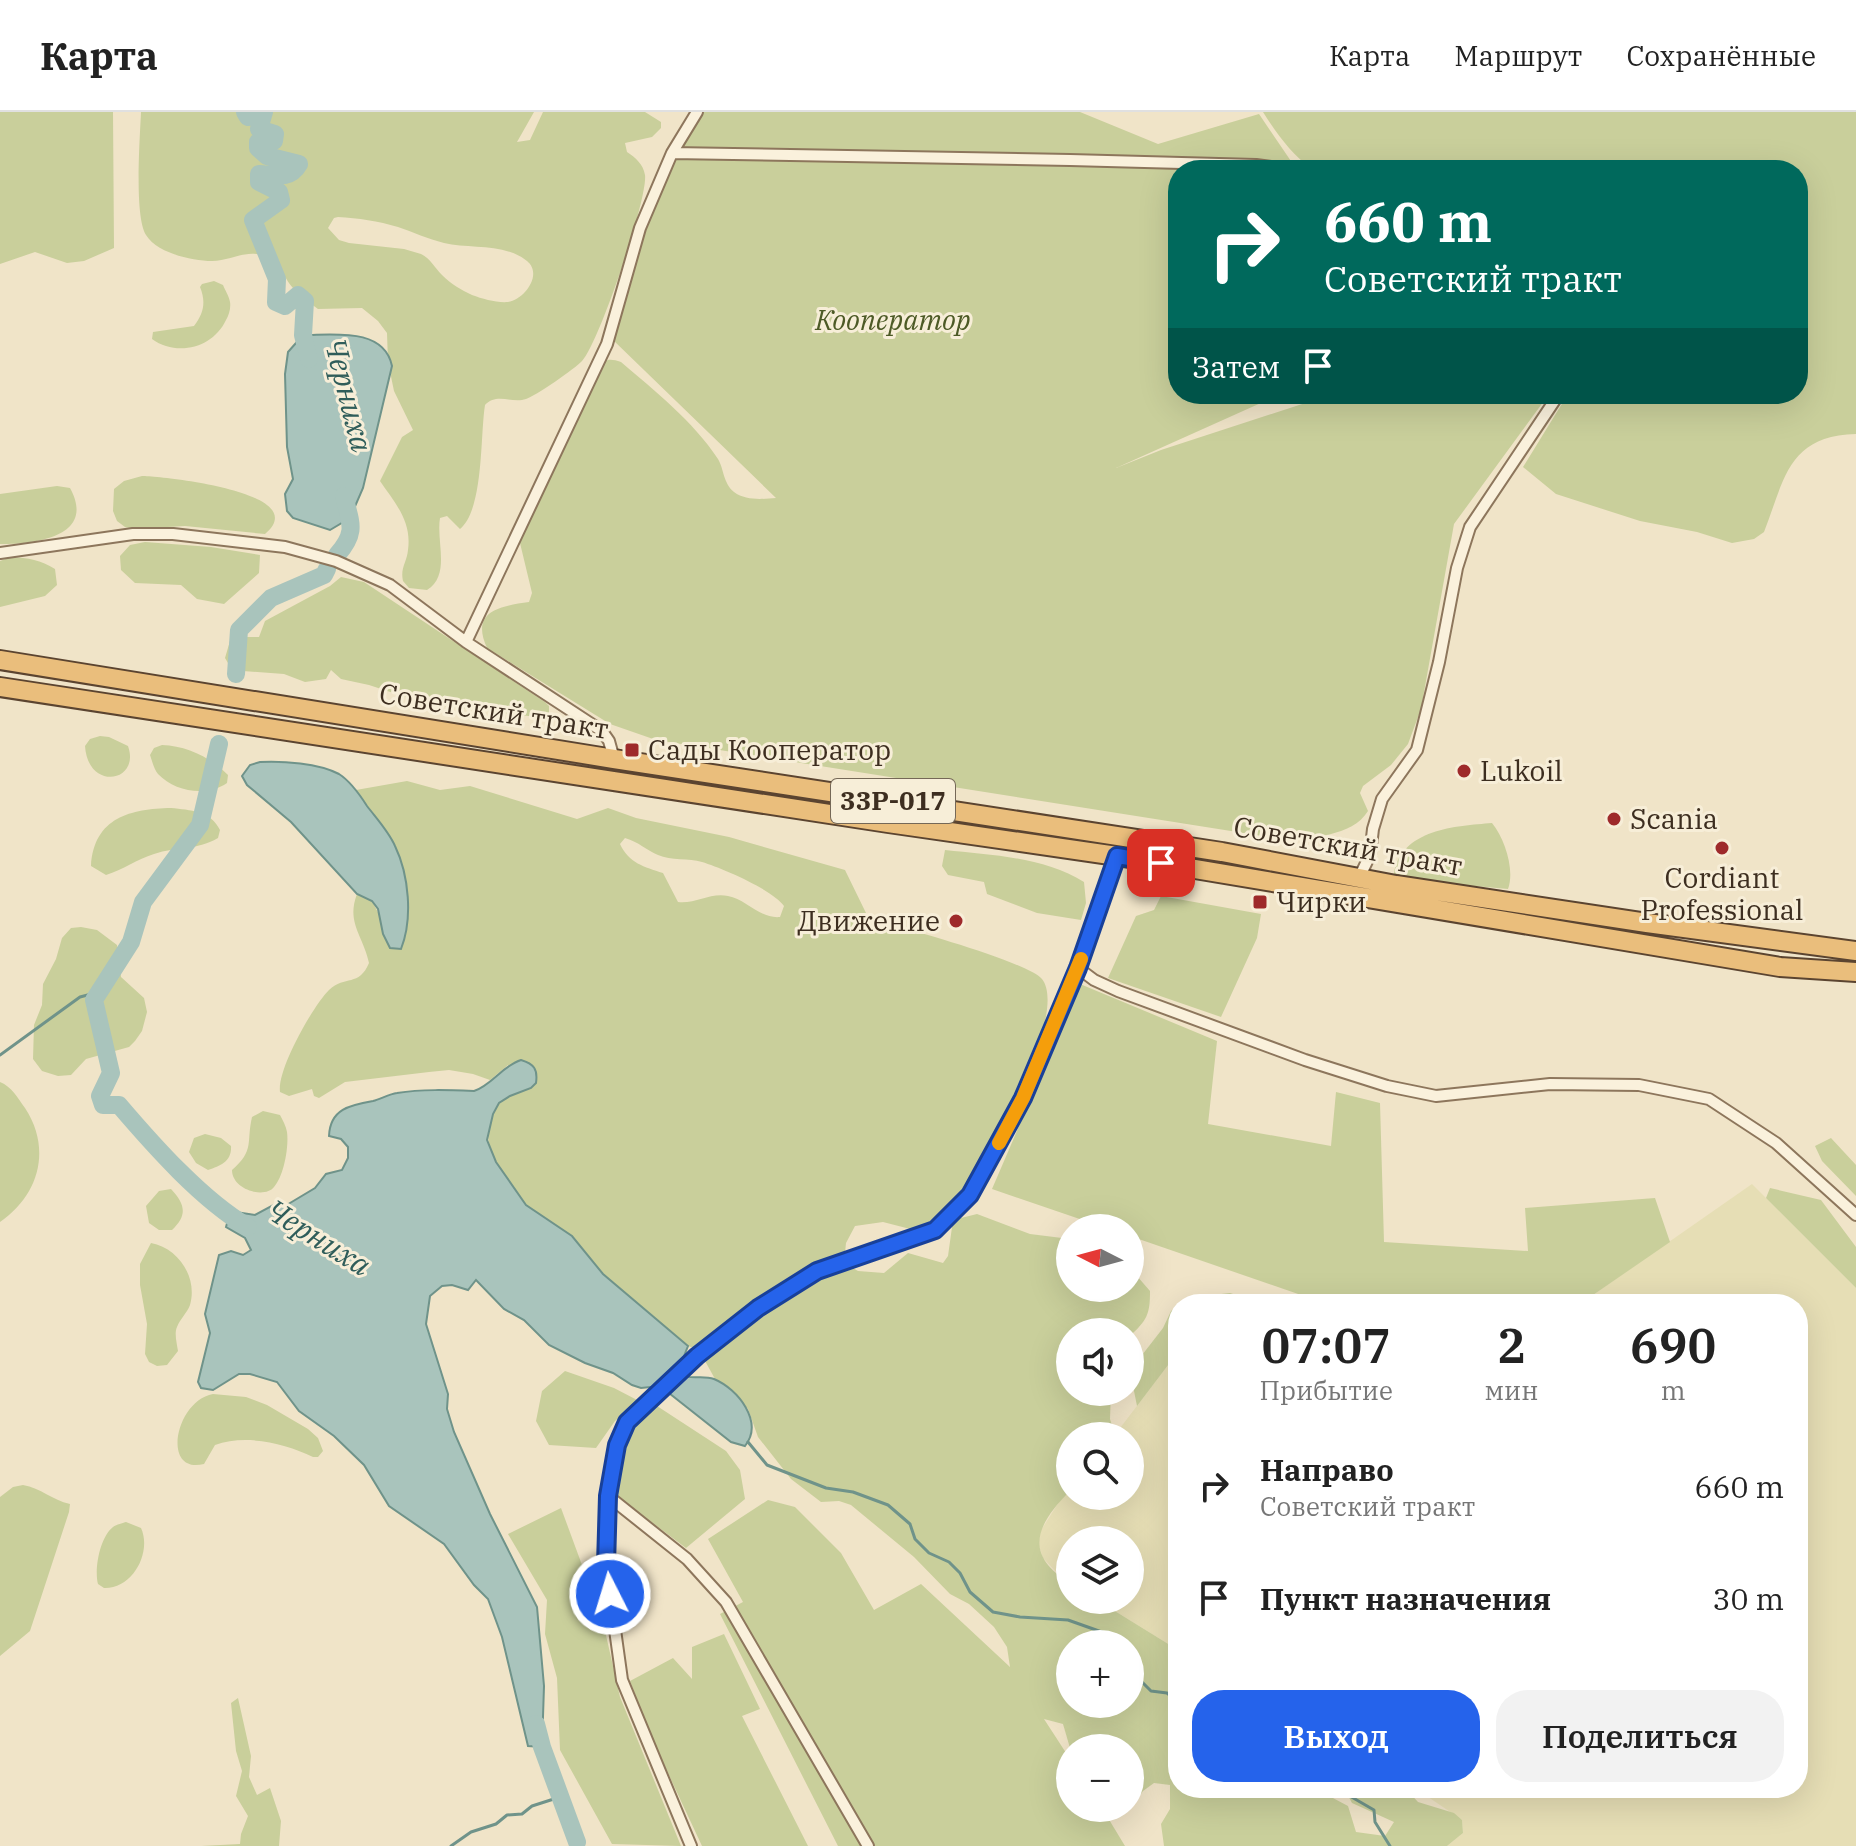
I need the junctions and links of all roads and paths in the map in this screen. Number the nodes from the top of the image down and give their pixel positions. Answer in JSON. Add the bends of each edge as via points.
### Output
{"nodes":[{"id":1,"x":697,"y":112,"type":"edge"},
{"id":2,"x":672,"y":153,"type":"junction"},
{"id":3,"x":1168,"y":162,"type":"edge"},
{"id":4,"x":1552,"y":404,"type":"edge"},
{"id":5,"x":0,"y":553,"type":"edge"},
{"id":6,"x":466,"y":642,"type":"junction"},
{"id":7,"x":0,"y":660,"type":"edge"},
{"id":8,"x":0,"y":687,"type":"edge"},
{"id":9,"x":614,"y":759,"type":"junction"},
{"id":10,"x":1117,"y":856,"type":"junction"},
{"id":11,"x":1359,"y":878,"type":"junction"},
{"id":12,"x":1856,"y":951,"type":"edge"},
{"id":13,"x":1078,"y":968,"type":"junction"},
{"id":14,"x":1856,"y":972,"type":"edge"},
{"id":15,"x":1856,"y":1215,"type":"edge"},
{"id":16,"x":608,"y":1496,"type":"junction"},
{"id":17,"x":691,"y":1846,"type":"edge"},
{"id":18,"x":868,"y":1846,"type":"edge"}],
"edges":[{"from":1,"to":2,"type":"street"},
{"from":2,"to":3,"type":"street"},
{"from":2,"to":6,"type":"street","via":[[640,228],[607,344]]},
{"from":4,"to":11,"type":"street","via":[[1470,527],[1417,750],[1382,799],[1370,855]]},
{"from":5,"to":6,"type":"street","via":[[133,534],[285,547],[336,561],[390,585]]},
{"from":6,"to":9,"type":"street","via":[[602,731]]},
{"from":7,"to":9,"type":"highway","name":"Советский тракт","number":"33Р-017"},
{"from":8,"to":10,"type":"highway","name":"Советский тракт","number":"33Р-017"},
{"from":9,"to":11,"type":"highway","name":"Советский тракт","number":"33Р-017","via":[[1222,852]]},
{"from":10,"to":13,"type":"street"},
{"from":10,"to":14,"type":"highway","name":"Советский тракт","number":"33Р-017","via":[[1780,967]]},
{"from":11,"to":12,"type":"highway","name":"Советский тракт","number":"33Р-017"},
{"from":13,"to":15,"type":"street","via":[[1118,991],[1387,1086],[1436,1096],[1550,1084],[1639,1085],[1709,1099],[1776,1143]]},
{"from":13,"to":16,"type":"street","via":[[1023,1098],[970,1195],[935,1230],[817,1271],[758,1308],[680,1372],[627,1422]]},
{"from":16,"to":17,"type":"street","via":[[606,1565],[622,1680]]},
{"from":16,"to":18,"type":"street","via":[[687,1559],[726,1602]]}]}
